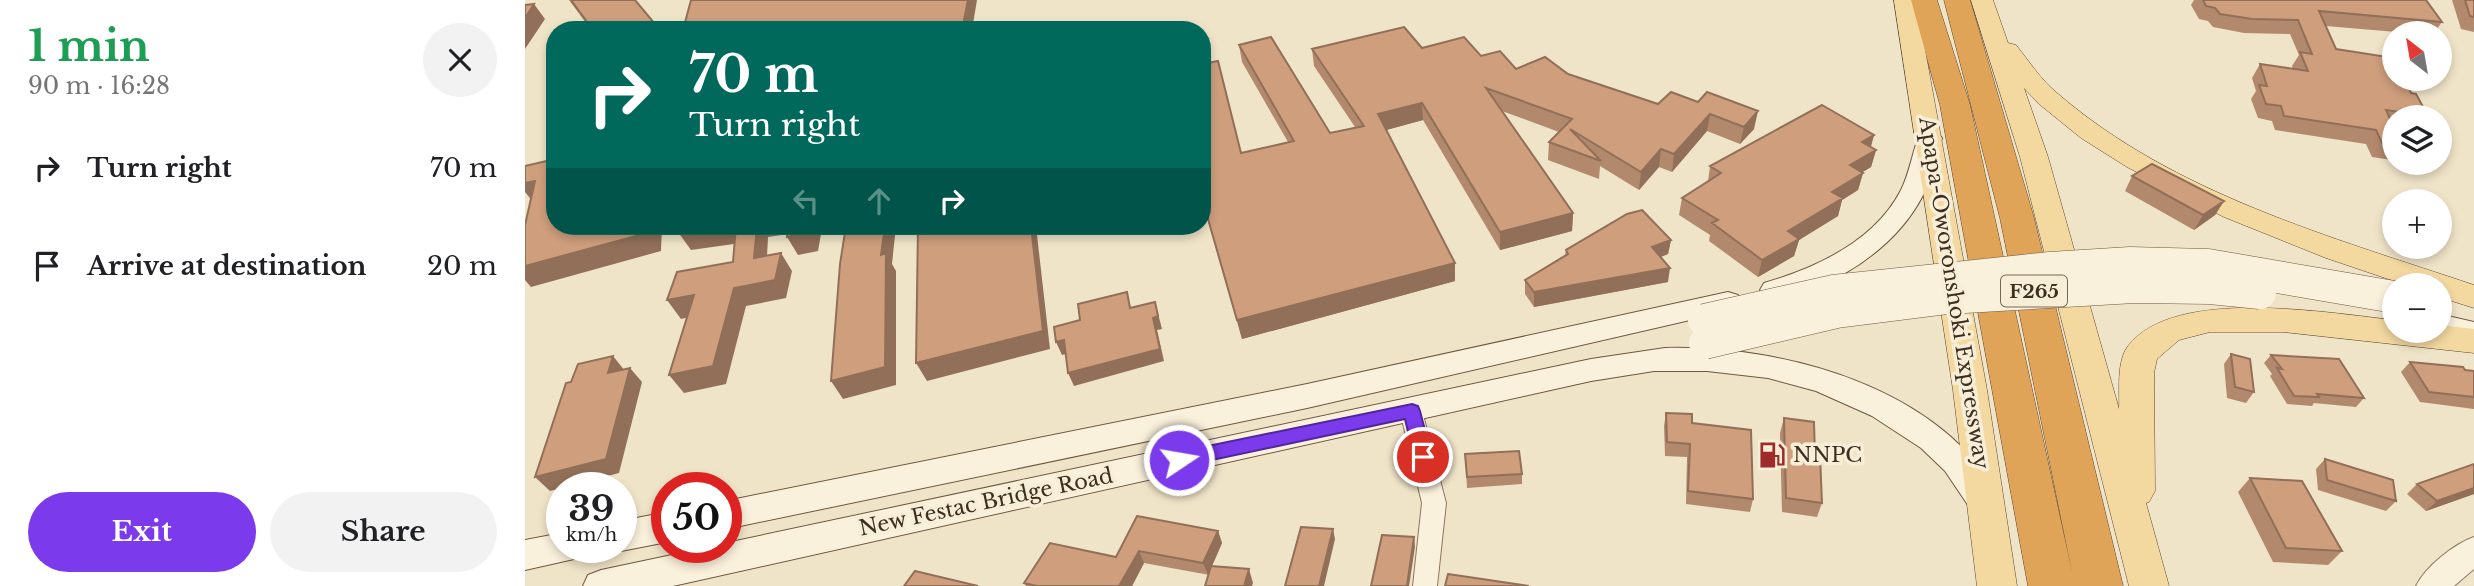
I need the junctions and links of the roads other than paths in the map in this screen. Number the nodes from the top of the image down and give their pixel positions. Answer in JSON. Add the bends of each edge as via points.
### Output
{"nodes":[{"id":1,"x":1905,"y":0,"type":"edge"},
{"id":2,"x":1924,"y":0,"type":"edge"},
{"id":3,"x":1957,"y":0,"type":"edge"},
{"id":4,"x":1982,"y":0,"type":"edge"},
{"id":5,"x":1994,"y":36,"type":"junction"},
{"id":6,"x":1930,"y":138,"type":"junction"},
{"id":7,"x":2405,"y":273,"type":"edge"},
{"id":8,"x":2452,"y":289,"type":"edge"},
{"id":9,"x":2382,"y":295,"type":"edge"},
{"id":10,"x":2474,"y":297,"type":"edge"},
{"id":11,"x":2452,"y":310,"type":"edge"},
{"id":12,"x":2382,"y":313,"type":"edge"},
{"id":13,"x":2474,"y":315,"type":"edge"},
{"id":14,"x":2452,"y":327,"type":"edge"},
{"id":15,"x":1705,"y":332,"type":"junction"},
{"id":16,"x":2474,"y":332,"type":"edge"},
{"id":17,"x":2474,"y":341,"type":"edge"},
{"id":18,"x":1412,"y":411,"type":"junction"},
{"id":19,"x":1204,"y":418,"type":"junction"},
{"id":20,"x":1205,"y":454,"type":"junction"},
{"id":21,"x":1988,"y":507,"type":"junction"},
{"id":22,"x":742,"y":512,"type":"edge"},
{"id":23,"x":2136,"y":533,"type":"junction"},
{"id":24,"x":546,"y":551,"type":"edge"},
{"id":25,"x":2474,"y":551,"type":"edge"},
{"id":26,"x":525,"y":555,"type":"edge"},
{"id":27,"x":601,"y":586,"type":"edge"},
{"id":28,"x":1425,"y":586,"type":"edge"},
{"id":29,"x":1997,"y":586,"type":"edge"},
{"id":30,"x":2052,"y":586,"type":"edge"},
{"id":31,"x":2099,"y":586,"type":"edge"},
{"id":32,"x":2149,"y":586,"type":"edge"},
{"id":33,"x":2433,"y":586,"type":"edge"}],
"edges":[{"from":1,"to":6,"type":"main road","name":"Apapa-Oworonshoki Expressway"},
{"from":2,"to":30,"type":"highway","name":"Apapa-Oworonshoki Expressway","number":"F265","via":[[1958,118]]},
{"from":3,"to":31,"type":"highway","number":"F265","via":[[2011,186]]},
{"from":4,"to":5,"type":"main road"},
{"from":5,"to":7,"type":"main road","via":[[2046,97],[2102,139],[2184,186],[2271,225]]},
{"from":5,"to":23,"type":"main road","via":[[2034,157]]},
{"from":6,"to":19,"type":"main road","via":[[1913,192],[1895,220],[1871,242],[1805,283],[1498,356]]},
{"from":6,"to":21,"type":"main road","name":"Apapa-Oworonshoki Expressway"},
{"from":8,"to":10,"type":"main road"},
{"from":9,"to":15,"type":"main road","bridge":true,"via":[[2208,265],[2130,263],[1845,289]]},
{"from":11,"to":13,"type":"main road"},
{"from":12,"to":15,"type":"main road","bridge":true,"via":[[2229,288],[2097,288],[1882,305]]},
{"from":14,"to":16,"type":"main road"},
{"from":15,"to":19,"type":"main road","via":[[1244,422]]},
{"from":15,"to":20,"type":"main road","via":[[1244,434]]},
{"from":17,"to":23,"type":"main road","via":[[2283,320],[2210,320],[2168,332],[2141,353],[2137,373]]},
{"from":18,"to":20,"type":"main road","name":"New Festac Bridge Road"},
{"from":18,"to":21,"type":"main road","name":"New Festac Bridge Road","via":[[1641,362],[1744,362],[1790,370],[1888,410],[1951,455]]},
{"from":18,"to":28,"type":"street","via":[[1434,503]]},
{"from":19,"to":22,"type":"main road"},
{"from":20,"to":27,"type":"main road","name":"New Festac Bridge Road"},
{"from":21,"to":29,"type":"main road","name":"Apapa-Oworonshoki Expressway"},
{"from":23,"to":32,"type":"main road"},
{"from":24,"to":26,"type":"main road"},
{"from":25,"to":33,"type":"street"}]}
